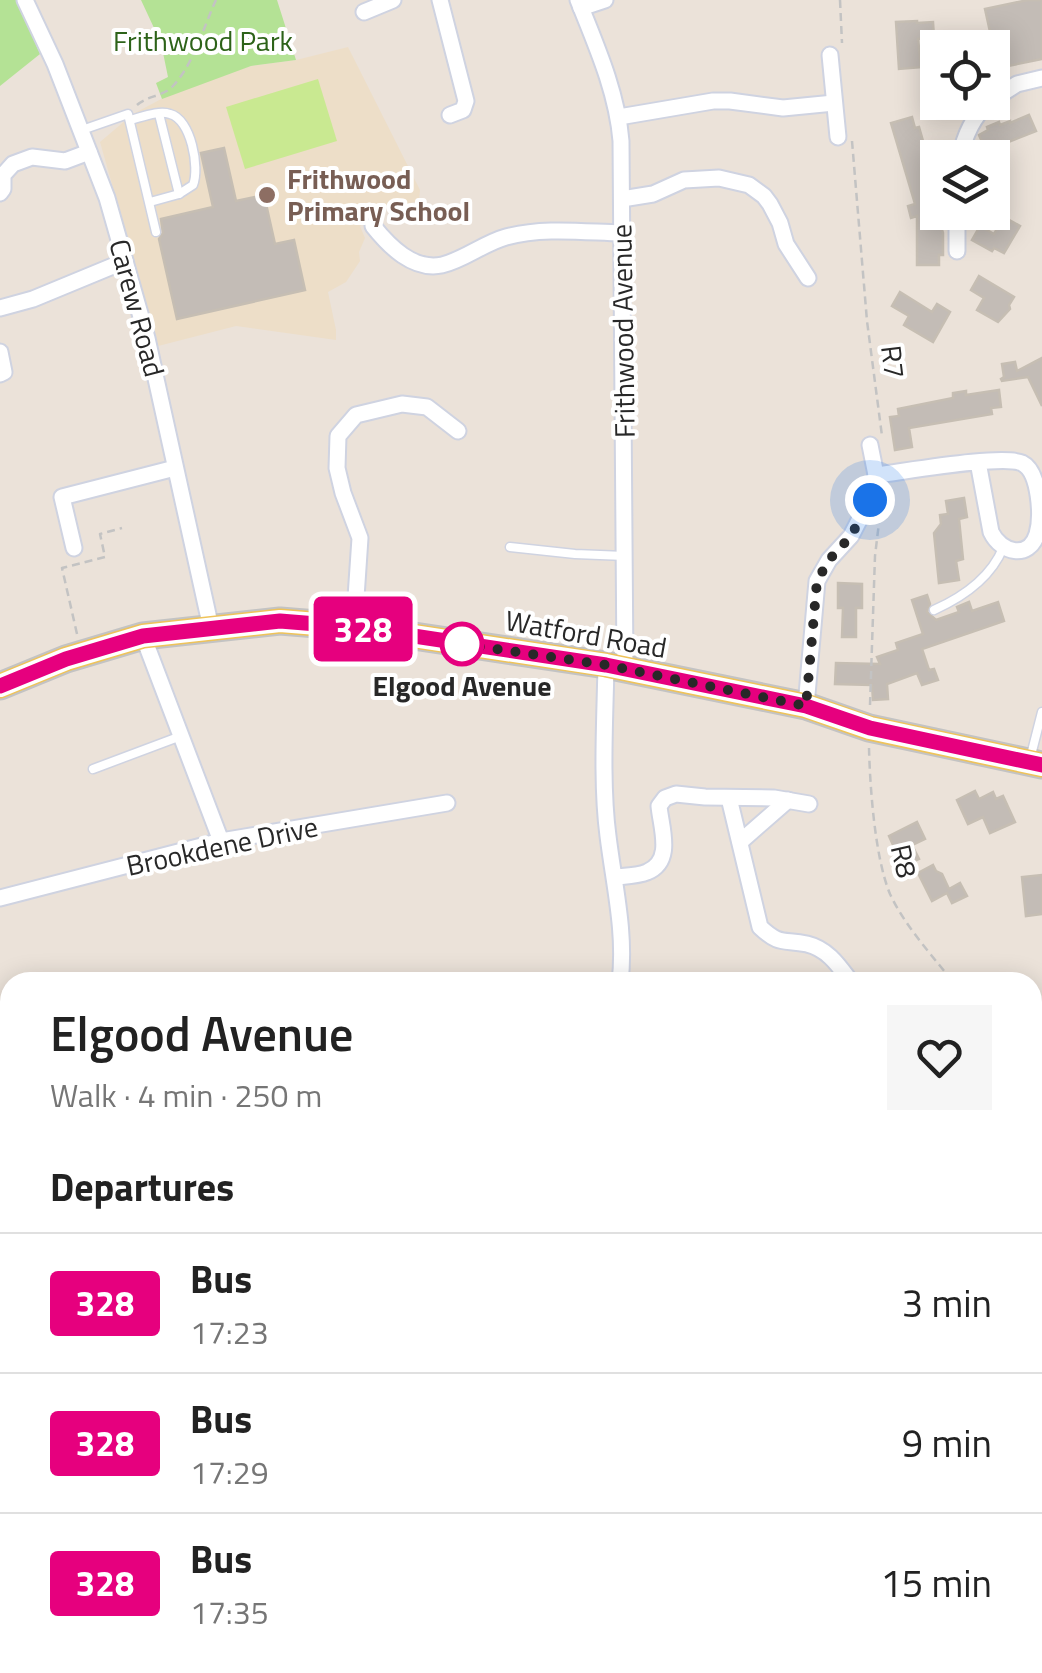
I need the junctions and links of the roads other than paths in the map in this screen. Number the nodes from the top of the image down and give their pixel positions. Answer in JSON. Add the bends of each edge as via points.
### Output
{"nodes":[{"id":1,"x":25,"y":0,"type":"edge"},
{"id":2,"x":393,"y":0,"type":"edge"},
{"id":3,"x":440,"y":0,"type":"edge"},
{"id":4,"x":604,"y":0,"type":"edge"},
{"id":5,"x":580,"y":4,"type":"edge"},
{"id":6,"x":364,"y":12,"type":"dead end"},
{"id":7,"x":830,"y":55,"type":"dead end"},
{"id":8,"x":1042,"y":78,"type":"edge"},
{"id":9,"x":1010,"y":89,"type":"edge"},
{"id":10,"x":834,"y":103,"type":"junction"},
{"id":11,"x":160,"y":114,"type":"junction"},
{"id":12,"x":450,"y":114,"type":"dead end"},
{"id":13,"x":129,"y":117,"type":"junction"},
{"id":14,"x":619,"y":117,"type":"junction"},
{"id":15,"x":82,"y":130,"type":"junction"},
{"id":16,"x":845,"y":138,"type":"road end"},
{"id":17,"x":89,"y":152,"type":"junction"},
{"id":18,"x":0,"y":193,"type":"edge"},
{"id":19,"x":179,"y":194,"type":"junction"},
{"id":20,"x":622,"y":199,"type":"junction"},
{"id":21,"x":150,"y":202,"type":"junction"},
{"id":22,"x":372,"y":226,"type":"dead end"},
{"id":23,"x":957,"y":230,"type":"edge"},
{"id":24,"x":156,"y":232,"type":"dead end"},
{"id":25,"x":621,"y":233,"type":"junction"},
{"id":26,"x":957,"y":251,"type":"dead end"},
{"id":27,"x":125,"y":261,"type":"junction"},
{"id":28,"x":808,"y":278,"type":"dead end"},
{"id":29,"x":0,"y":308,"type":"edge"},
{"id":30,"x":0,"y":352,"type":"edge"},
{"id":31,"x":0,"y":374,"type":"edge"},
{"id":32,"x":458,"y":431,"type":"dead end"},
{"id":33,"x":870,"y":445,"type":"dead end"},
{"id":34,"x":978,"y":462,"type":"junction"},
{"id":35,"x":176,"y":468,"type":"junction"},
{"id":36,"x":881,"y":474,"type":"junction"},
{"id":37,"x":510,"y":547,"type":"dead end"},
{"id":38,"x":74,"y":548,"type":"dead end"},
{"id":39,"x":1004,"y":548,"type":"junction"},
{"id":40,"x":626,"y":556,"type":"junction"},
{"id":41,"x":934,"y":610,"type":"dead end"},
{"id":42,"x":354,"y":627,"type":"junction"},
{"id":43,"x":211,"y":628,"type":"junction"},
{"id":44,"x":143,"y":636,"type":"junction"},
{"id":45,"x":615,"y":667,"type":"junction"},
{"id":46,"x":0,"y":686,"type":"edge"},
{"id":47,"x":806,"y":706,"type":"junction"},
{"id":48,"x":1042,"y":712,"type":"edge"},
{"id":49,"x":181,"y":736,"type":"junction"},
{"id":50,"x":1035,"y":764,"type":"edge"},
{"id":51,"x":94,"y":769,"type":"dead end"},
{"id":52,"x":729,"y":798,"type":"junction"},
{"id":53,"x":788,"y":800,"type":"junction"},
{"id":54,"x":447,"y":803,"type":"dead end"},
{"id":55,"x":809,"y":804,"type":"dead end"},
{"id":56,"x":221,"y":842,"type":"junction"},
{"id":57,"x":740,"y":842,"type":"junction"},
{"id":58,"x":615,"y":878,"type":"junction"},
{"id":59,"x":0,"y":898,"type":"edge"},
{"id":60,"x":621,"y":972,"type":"edge"},
{"id":61,"x":844,"y":972,"type":"edge"}],
"edges":[{"from":1,"to":15,"type":"street","name":"Carew Road"},
{"from":2,"to":6,"type":"street"},
{"from":3,"to":12,"type":"street","via":[[466,101],[463,110]]},
{"from":4,"to":5,"type":"street"},
{"from":5,"to":14,"type":"street","name":"Frithwood Avenue"},
{"from":7,"to":10,"type":"street"},
{"from":8,"to":9,"type":"street"},
{"from":10,"to":14,"type":"street","via":[[783,108],[713,102]]},
{"from":10,"to":16,"type":"street"},
{"from":11,"to":13,"type":"lane"},
{"from":11,"to":19,"type":"lane"},
{"from":11,"to":19,"type":"lane","via":[[180,118],[188,132],[197,172],[193,185]]},
{"from":13,"to":15,"type":"lane"},
{"from":13,"to":21,"type":"lane"},
{"from":14,"to":20,"type":"street","name":"Frithwood Avenue"},
{"from":15,"to":17,"type":"street","name":"Carew Road"},
{"from":17,"to":18,"type":"street","via":[[65,161],[32,156],[13,164]]},
{"from":17,"to":27,"type":"street","name":"Carew Road"},
{"from":19,"to":21,"type":"lane"},
{"from":20,"to":25,"type":"street","name":"Frithwood Avenue"},
{"from":20,"to":28,"type":"street","via":[[684,180],[749,185],[770,204]]},
{"from":21,"to":24,"type":"lane"},
{"from":22,"to":25,"type":"street","via":[[419,265],[442,265],[505,238],[550,230]]},
{"from":23,"to":26,"type":"street"},
{"from":25,"to":40,"type":"street","name":"Frithwood Avenue"},
{"from":27,"to":29,"type":"street"},
{"from":27,"to":35,"type":"street","name":"Carew Road"},
{"from":30,"to":31,"type":"street"},
{"from":32,"to":42,"type":"street","via":[[427,407],[402,404],[356,415],[338,436],[336,468],[360,538]]},
{"from":33,"to":36,"type":"street"},
{"from":34,"to":36,"type":"street"},
{"from":34,"to":39,"type":"street","via":[[992,532]]},
{"from":34,"to":39,"type":"street","via":[[1018,461],[1038,484],[1033,544]]},
{"from":35,"to":38,"type":"street","via":[[62,496]]},
{"from":35,"to":43,"type":"street","name":"Carew Road"},
{"from":36,"to":47,"type":"street","via":[[851,536],[817,581]]},
{"from":37,"to":40,"type":"lane"},
{"from":39,"to":41,"type":"lane","via":[[989,572]]},
{"from":40,"to":45,"type":"street","name":"Frithwood Avenue"},
{"from":42,"to":43,"type":"main road","name":"Watford Road","via":[[280,621]]},
{"from":42,"to":45,"type":"main road","name":"Watford Road"},
{"from":43,"to":44,"type":"main road","name":"Watford Road"},
{"from":44,"to":46,"type":"main road","name":"Watford Road"},
{"from":44,"to":49,"type":"street"},
{"from":45,"to":47,"type":"main road","name":"Watford Road"},
{"from":45,"to":58,"type":"street","via":[[607,833]]},
{"from":47,"to":50,"type":"main road","name":"Watford Road","via":[[870,728]]},
{"from":48,"to":50,"type":"lane"},
{"from":49,"to":51,"type":"lane"},
{"from":49,"to":56,"type":"street"},
{"from":52,"to":53,"type":"street"},
{"from":52,"to":57,"type":"street"},
{"from":52,"to":58,"type":"street","via":[[665,798],[658,806],[665,854],[647,873]]},
{"from":53,"to":55,"type":"street"},
{"from":53,"to":57,"type":"street"},
{"from":54,"to":56,"type":"street","name":"Brookdene Drive"},
{"from":56,"to":59,"type":"street","name":"Brookdene Drive"},
{"from":57,"to":61,"type":"street","via":[[760,927],[774,940],[809,944]]},
{"from":58,"to":60,"type":"street"}]}
